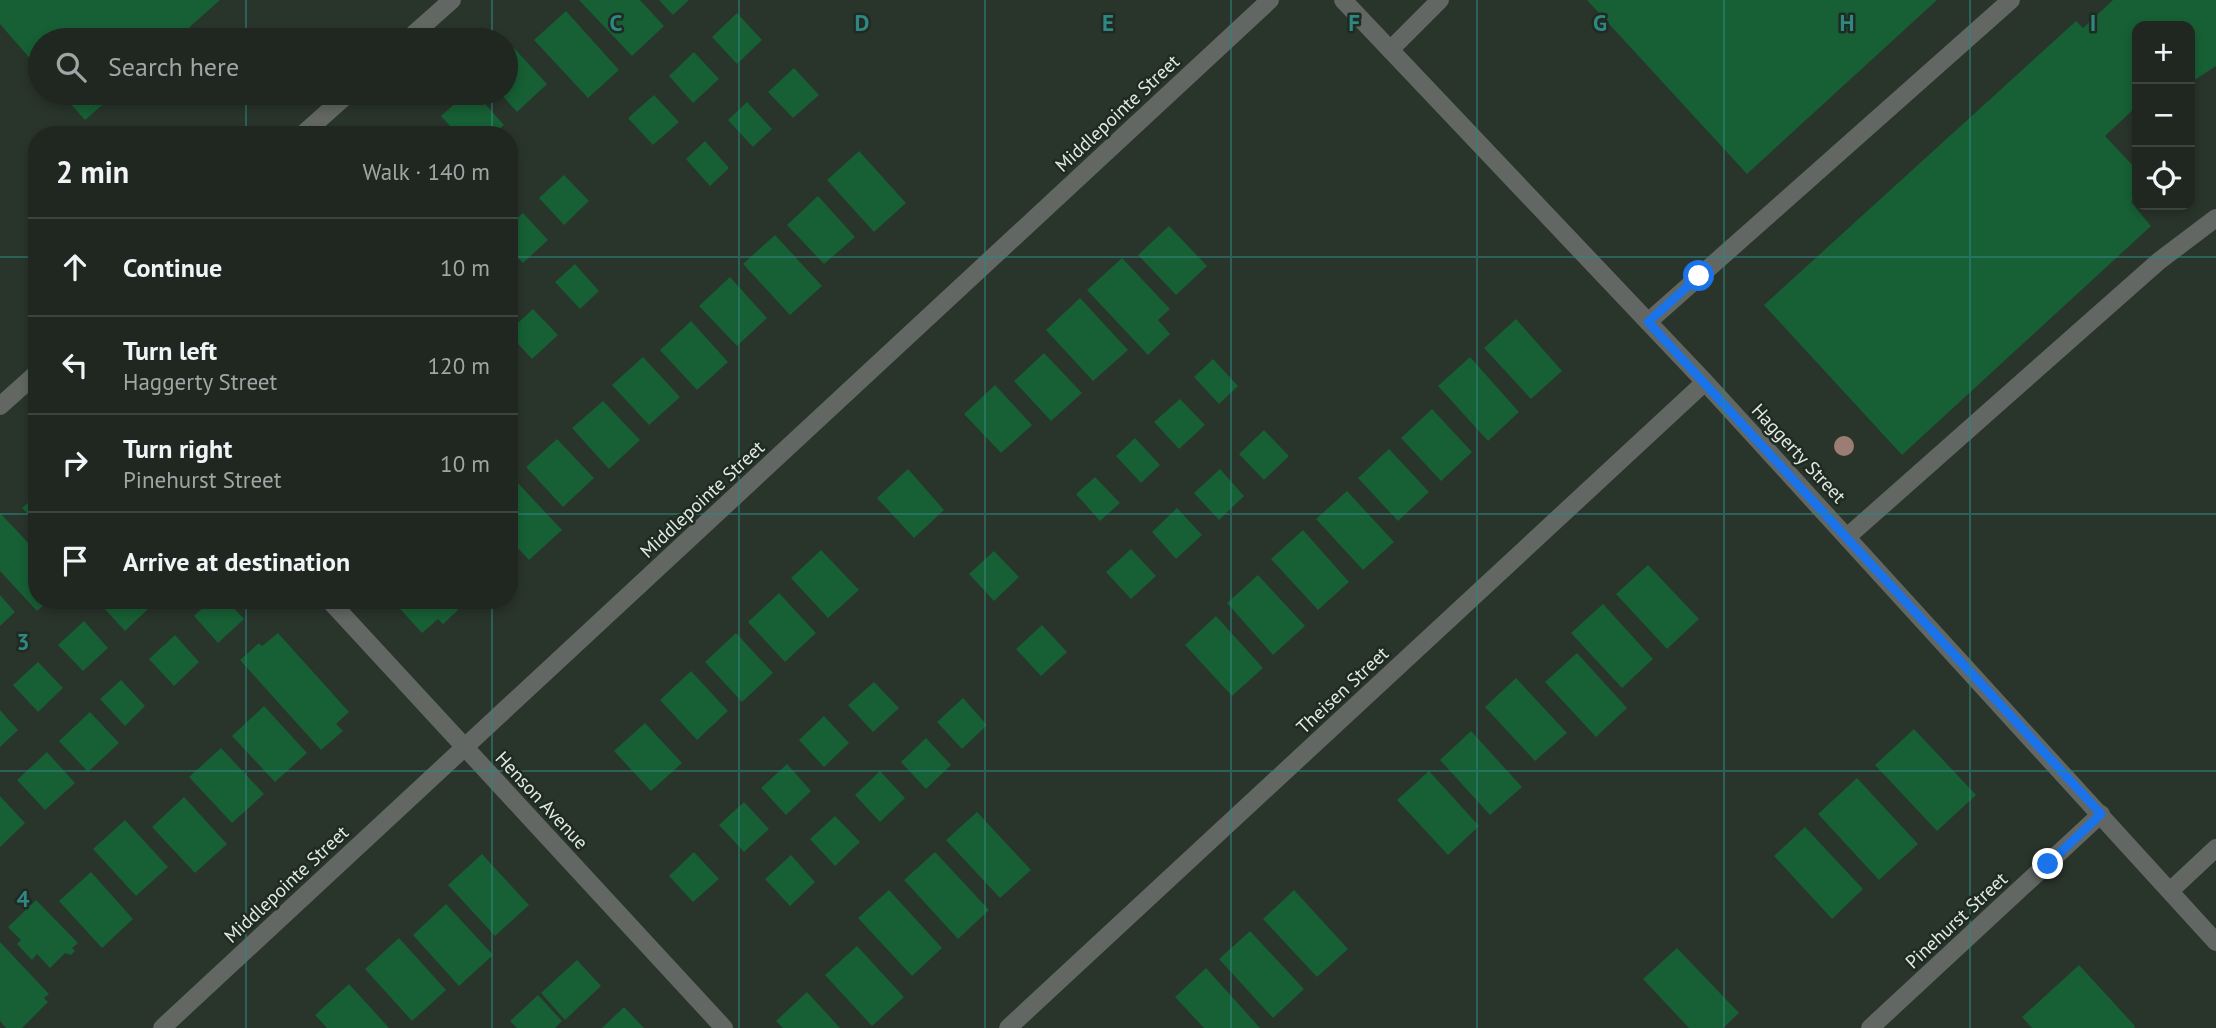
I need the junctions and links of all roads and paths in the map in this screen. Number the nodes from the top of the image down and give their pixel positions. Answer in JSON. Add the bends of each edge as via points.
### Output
{"nodes":[{"id":1,"x":452,"y":0,"type":"edge"},
{"id":2,"x":1270,"y":0,"type":"edge"},
{"id":3,"x":1343,"y":0,"type":"edge"},
{"id":4,"x":1440,"y":0,"type":"edge"},
{"id":5,"x":2011,"y":0,"type":"edge"},
{"id":6,"x":420,"y":28,"type":"edge"},
{"id":7,"x":1390,"y":50,"type":"junction"},
{"id":8,"x":336,"y":105,"type":"edge"},
{"id":9,"x":312,"y":126,"type":"edge"},
{"id":10,"x":2216,"y":218,"type":"edge"},
{"id":11,"x":1648,"y":322,"type":"junction"},
{"id":12,"x":28,"y":381,"type":"edge"},
{"id":13,"x":1705,"y":382,"type":"junction"},
{"id":14,"x":0,"y":406,"type":"edge"},
{"id":15,"x":1847,"y":537,"type":"junction"},
{"id":16,"x":337,"y":609,"type":"edge"},
{"id":17,"x":465,"y":747,"type":"junction"},
{"id":18,"x":2101,"y":814,"type":"junction"},
{"id":19,"x":2216,"y":848,"type":"edge"},
{"id":20,"x":2170,"y":891,"type":"junction"},
{"id":21,"x":2216,"y":942,"type":"edge"},
{"id":22,"x":162,"y":1028,"type":"edge"},
{"id":23,"x":724,"y":1028,"type":"edge"},
{"id":24,"x":1008,"y":1028,"type":"edge"},
{"id":25,"x":1870,"y":1028,"type":"edge"}],
"edges":[{"from":1,"to":6,"type":"street"},
{"from":2,"to":17,"type":"street","name":"Middlepointe Street"},
{"from":3,"to":7,"type":"street","name":"Haggerty Street"},
{"from":4,"to":7,"type":"street"},
{"from":5,"to":11,"type":"street"},
{"from":7,"to":11,"type":"street","name":"Haggerty Street"},
{"from":8,"to":9,"type":"street"},
{"from":10,"to":15,"type":"street","via":[[2159,261]]},
{"from":11,"to":13,"type":"street","name":"Haggerty Street"},
{"from":12,"to":14,"type":"street"},
{"from":13,"to":15,"type":"street","name":"Haggerty Street"},
{"from":13,"to":24,"type":"street","name":"Theisen Street"},
{"from":15,"to":18,"type":"street","name":"Haggerty Street"},
{"from":16,"to":17,"type":"street","name":"Henson Avenue"},
{"from":17,"to":22,"type":"street","name":"Middlepointe Street"},
{"from":17,"to":23,"type":"street","name":"Henson Avenue"},
{"from":18,"to":20,"type":"street","name":"Haggerty Street"},
{"from":18,"to":25,"type":"street","name":"Pinehurst Street"},
{"from":19,"to":20,"type":"street"},
{"from":20,"to":21,"type":"street","name":"Haggerty Street"}]}
